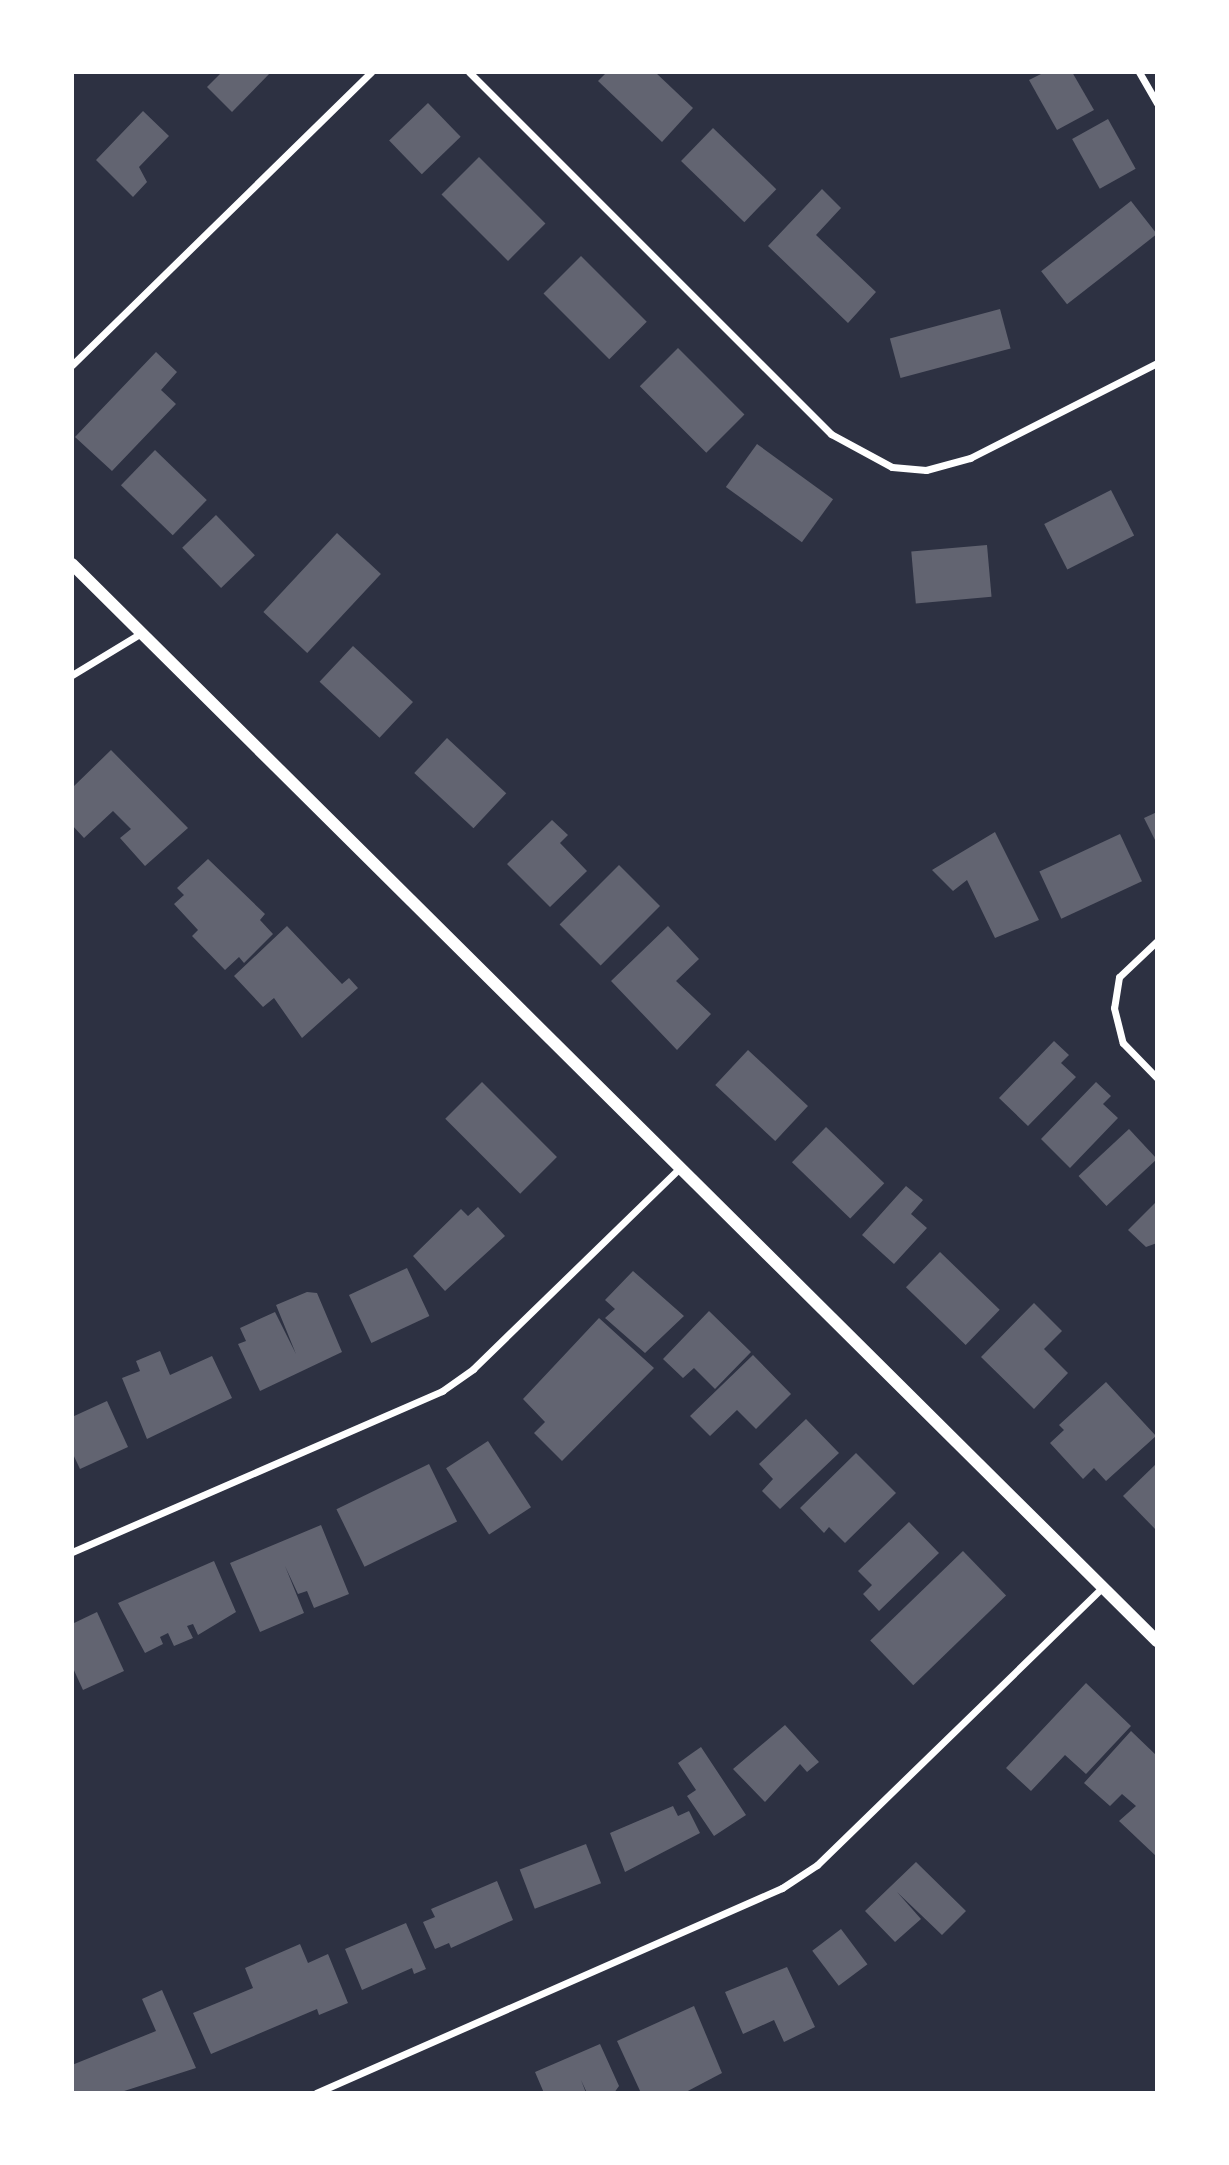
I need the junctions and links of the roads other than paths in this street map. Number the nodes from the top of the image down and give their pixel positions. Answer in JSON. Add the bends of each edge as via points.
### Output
{"nodes":[{"id":1,"x":371,"y":72,"type":"edge"},
{"id":2,"x":469,"y":72,"type":"edge"},
{"id":3,"x":1139,"y":72,"type":"edge"},
{"id":4,"x":1157,"y":103,"type":"edge"},
{"id":5,"x":1157,"y":363,"type":"edge"},
{"id":6,"x":72,"y":365,"type":"edge"},
{"id":7,"x":72,"y":564,"type":"edge"},
{"id":8,"x":141,"y":633,"type":"junction"},
{"id":9,"x":72,"y":675,"type":"edge"},
{"id":10,"x":1157,"y":941,"type":"edge"},
{"id":11,"x":1157,"y":1078,"type":"edge"},
{"id":12,"x":680,"y":1168,"type":"junction"},
{"id":13,"x":72,"y":1552,"type":"edge"},
{"id":14,"x":1103,"y":1587,"type":"junction"},
{"id":15,"x":1157,"y":1641,"type":"edge"},
{"id":16,"x":316,"y":2093,"type":"edge"}],
"edges":[{"from":1,"to":6,"type":"street"},
{"from":2,"to":5,"type":"street","via":[[831,434],[892,467],[926,470],[970,458]]},
{"from":3,"to":4,"type":"street"},
{"from":7,"to":8,"type":"street"},
{"from":8,"to":9,"type":"street"},
{"from":8,"to":12,"type":"street"},
{"from":10,"to":11,"type":"street","via":[[1119,977],[1114,1008],[1123,1043]]},
{"from":12,"to":13,"type":"street","via":[[474,1369],[442,1391]]},
{"from":12,"to":14,"type":"street"},
{"from":14,"to":15,"type":"street"},
{"from":14,"to":16,"type":"street","via":[[794,1880]]}]}
